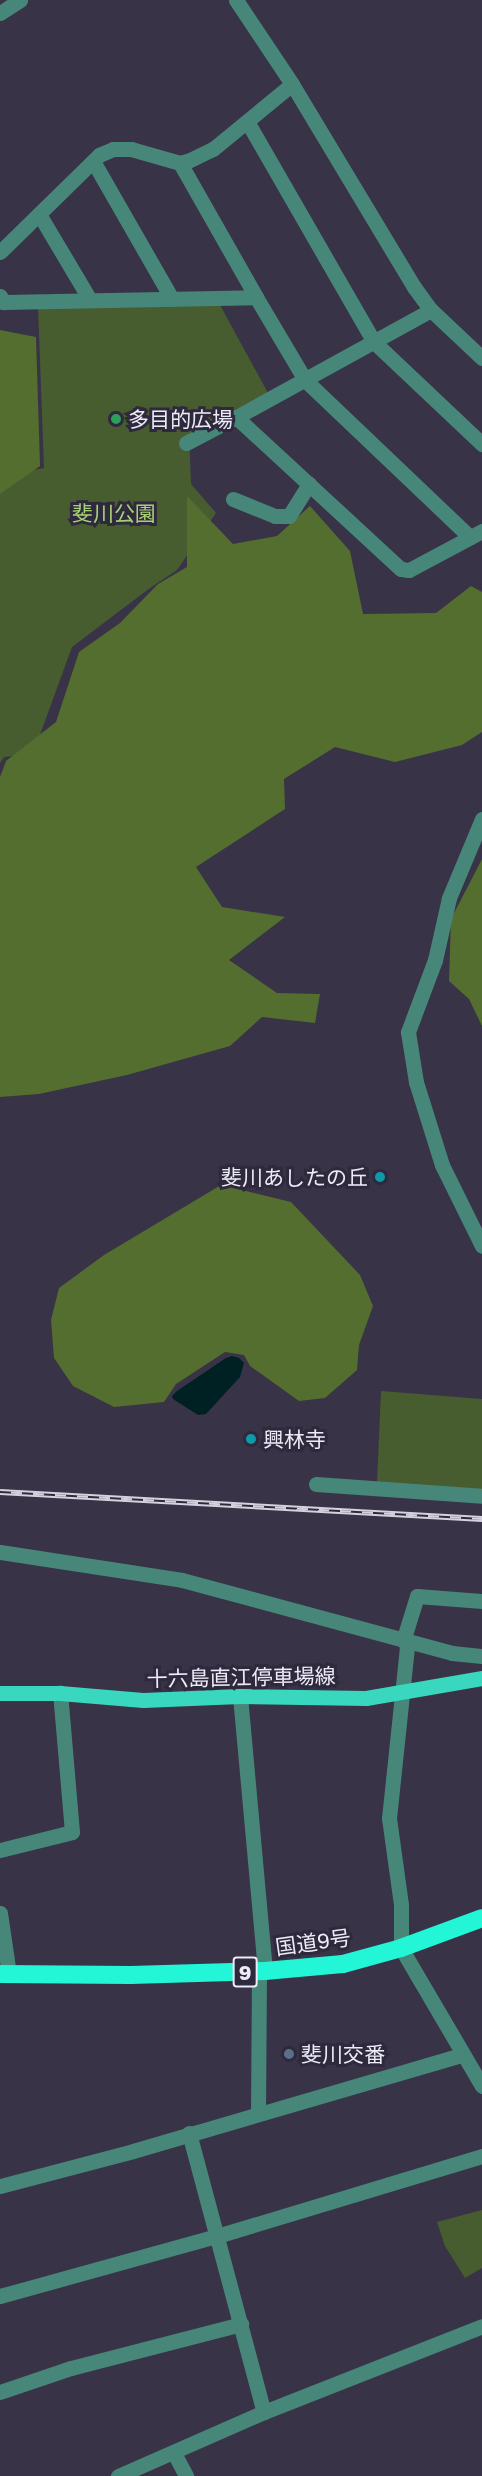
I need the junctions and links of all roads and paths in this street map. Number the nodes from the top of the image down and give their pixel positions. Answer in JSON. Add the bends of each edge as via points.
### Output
{"nodes":[{"id":1,"x":20,"y":0,"type":"edge"},
{"id":2,"x":236,"y":0,"type":"edge"},
{"id":3,"x":0,"y":13,"type":"edge"},
{"id":4,"x":292,"y":84,"type":"junction"},
{"id":5,"x":248,"y":123,"type":"junction"},
{"id":6,"x":93,"y":161,"type":"junction"},
{"id":7,"x":180,"y":163,"type":"junction"},
{"id":8,"x":39,"y":214,"type":"junction"},
{"id":9,"x":0,"y":252,"type":"edge"},
{"id":10,"x":0,"y":296,"type":"edge"},
{"id":11,"x":256,"y":297,"type":"junction"},
{"id":12,"x":172,"y":299,"type":"junction"},
{"id":13,"x":90,"y":300,"type":"junction"},
{"id":14,"x":430,"y":310,"type":"junction"},
{"id":15,"x":374,"y":342,"type":"junction"},
{"id":16,"x":482,"y":358,"type":"edge"},
{"id":17,"x":305,"y":380,"type":"junction"},
{"id":18,"x":236,"y":417,"type":"junction"},
{"id":19,"x":186,"y":443,"type":"dead end"},
{"id":20,"x":482,"y":444,"type":"edge"},
{"id":21,"x":309,"y":484,"type":"junction"},
{"id":22,"x":233,"y":499,"type":"dead end"},
{"id":23,"x":476,"y":534,"type":"edge"},
{"id":24,"x":482,"y":819,"type":"edge"},
{"id":25,"x":482,"y":1246,"type":"edge"},
{"id":26,"x":316,"y":1484,"type":"dead end"},
{"id":27,"x":482,"y":1496,"type":"edge"},
{"id":28,"x":0,"y":1552,"type":"edge"},
{"id":29,"x":482,"y":1601,"type":"edge"},
{"id":30,"x":404,"y":1638,"type":"junction"},
{"id":31,"x":482,"y":1656,"type":"edge"},
{"id":32,"x":482,"y":1678,"type":"edge"},
{"id":33,"x":402,"y":1690,"type":"junction"},
{"id":34,"x":0,"y":1693,"type":"edge"},
{"id":35,"x":60,"y":1693,"type":"junction"},
{"id":36,"x":240,"y":1696,"type":"junction"},
{"id":37,"x":0,"y":1850,"type":"edge"},
{"id":38,"x":0,"y":1913,"type":"edge"},
{"id":39,"x":482,"y":1918,"type":"edge"},
{"id":40,"x":401,"y":1948,"type":"junction"},
{"id":41,"x":262,"y":1971,"type":"junction"},
{"id":42,"x":5,"y":1974,"type":"edge"},
{"id":43,"x":462,"y":2055,"type":"junction"},
{"id":44,"x":482,"y":2085,"type":"edge"},
{"id":45,"x":258,"y":2113,"type":"junction"},
{"id":46,"x":189,"y":2133,"type":"junction"},
{"id":47,"x":482,"y":2156,"type":"edge"},
{"id":48,"x":0,"y":2186,"type":"edge"},
{"id":49,"x":217,"y":2236,"type":"junction"},
{"id":50,"x":0,"y":2296,"type":"edge"},
{"id":51,"x":241,"y":2324,"type":"junction"},
{"id":52,"x":482,"y":2326,"type":"edge"},
{"id":53,"x":0,"y":2392,"type":"edge"},
{"id":54,"x":264,"y":2412,"type":"junction"},
{"id":55,"x":174,"y":2453,"type":"junction"},
{"id":56,"x":118,"y":2476,"type":"edge"},
{"id":57,"x":186,"y":2476,"type":"edge"}],
"edges":[{"from":1,"to":3,"type":"street"},
{"from":2,"to":4,"type":"street"},
{"from":4,"to":5,"type":"street"},
{"from":4,"to":14,"type":"street"},
{"from":5,"to":7,"type":"street","via":[[213,149]]},
{"from":5,"to":15,"type":"street"},
{"from":6,"to":7,"type":"street","via":[[113,149],[131,149]]},
{"from":6,"to":8,"type":"street"},
{"from":6,"to":12,"type":"street"},
{"from":7,"to":11,"type":"street"},
{"from":8,"to":9,"type":"street"},
{"from":8,"to":13,"type":"street"},
{"from":10,"to":13,"type":"street","via":[[3,302]]},
{"from":11,"to":12,"type":"street"},
{"from":11,"to":17,"type":"street"},
{"from":12,"to":13,"type":"street"},
{"from":14,"to":15,"type":"street"},
{"from":14,"to":16,"type":"street"},
{"from":15,"to":17,"type":"street"},
{"from":15,"to":20,"type":"street"},
{"from":17,"to":18,"type":"street"},
{"from":17,"to":23,"type":"street"},
{"from":18,"to":19,"type":"street"},
{"from":18,"to":21,"type":"street"},
{"from":21,"to":22,"type":"street","via":[[289,516],[274,516]]},
{"from":21,"to":23,"type":"street","via":[[401,569],[409,570]]},
{"from":24,"to":25,"type":"street","via":[[448,898],[435,960],[408,1032],[416,1082],[442,1165]]},
{"from":26,"to":27,"type":"street"},
{"from":28,"to":30,"type":"street","via":[[182,1580]]},
{"from":29,"to":30,"type":"street","via":[[417,1596]]},
{"from":30,"to":31,"type":"street","via":[[452,1653]]},
{"from":30,"to":33,"type":"street","via":[[407,1647]]},
{"from":32,"to":33,"type":"main road","name":"十六島直江停車場線"},
{"from":33,"to":36,"type":"main road","name":"十六島直江停車場線","via":[[366,1698]]},
{"from":33,"to":40,"type":"street","via":[[388,1818],[400,1905]]},
{"from":34,"to":35,"type":"main road","name":"十六島直江停車場線"},
{"from":35,"to":36,"type":"main road","name":"十六島直江停車場線","via":[[143,1700]]},
{"from":35,"to":37,"type":"street","via":[[72,1832]]},
{"from":36,"to":41,"type":"street"},
{"from":38,"to":42,"type":"street"},
{"from":39,"to":40,"type":"highway","name":"国道9号","number":"9"},
{"from":40,"to":41,"type":"highway","name":"国道9号","number":"9","via":[[344,1964]]},
{"from":40,"to":43,"type":"street"},
{"from":41,"to":42,"type":"highway","name":"国道9号","number":"9"},
{"from":41,"to":45,"type":"street"},
{"from":43,"to":44,"type":"street"},
{"from":43,"to":45,"type":"street"},
{"from":45,"to":46,"type":"street"},
{"from":46,"to":48,"type":"street"},
{"from":46,"to":49,"type":"street"},
{"from":47,"to":49,"type":"street"},
{"from":49,"to":50,"type":"street"},
{"from":49,"to":51,"type":"street"},
{"from":51,"to":53,"type":"street","via":[[71,2368]]},
{"from":51,"to":54,"type":"street"},
{"from":52,"to":54,"type":"street"},
{"from":54,"to":55,"type":"street"},
{"from":55,"to":56,"type":"street"},
{"from":55,"to":57,"type":"street"}]}
